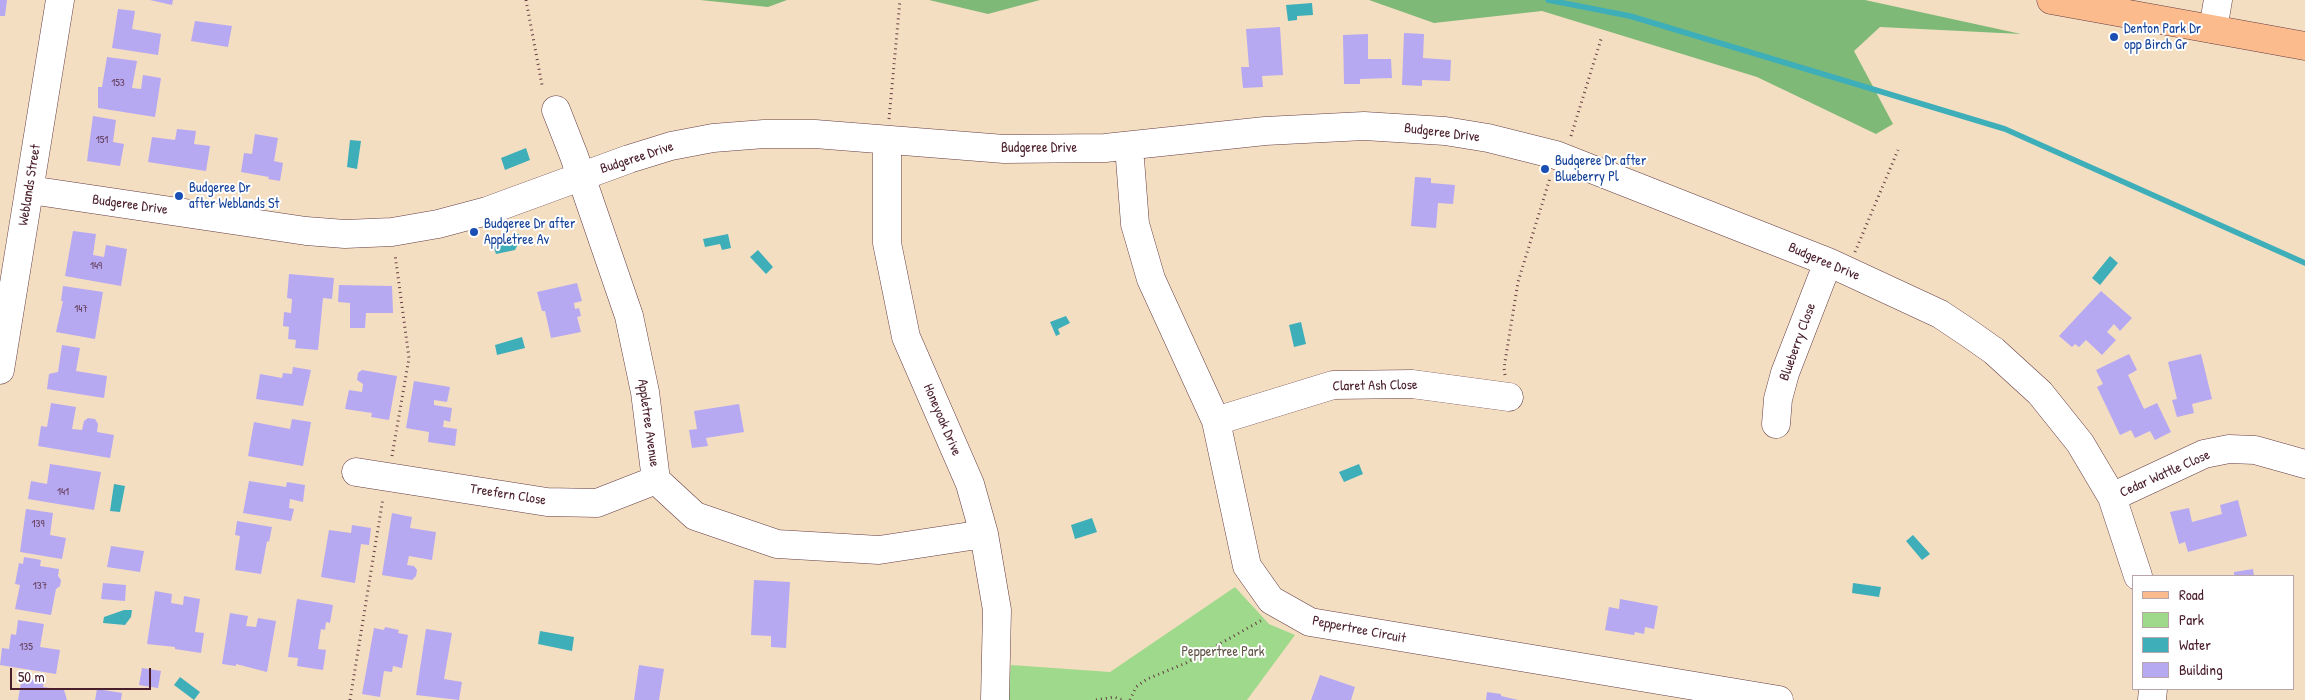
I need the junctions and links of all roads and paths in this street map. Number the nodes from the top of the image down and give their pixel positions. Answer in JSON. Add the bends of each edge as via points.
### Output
{"nodes":[{"id":1,"x":60,"y":0,"type":"edge"},
{"id":2,"x":526,"y":0,"type":"edge"},
{"id":3,"x":900,"y":0,"type":"edge"},
{"id":4,"x":2051,"y":0,"type":"edge"},
{"id":5,"x":2218,"y":0,"type":"edge"},
{"id":6,"x":2213,"y":29,"type":"junction"},
{"id":7,"x":1602,"y":36,"type":"dead end"},
{"id":8,"x":2305,"y":46,"type":"edge"},
{"id":9,"x":542,"y":85,"type":"dead end"},
{"id":10,"x":556,"y":110,"type":"dead end"},
{"id":11,"x":888,"y":130,"type":"junction"},
{"id":12,"x":1130,"y":146,"type":"junction"},
{"id":13,"x":1898,"y":150,"type":"dead end"},
{"id":14,"x":1560,"y":157,"type":"junction"},
{"id":15,"x":581,"y":177,"type":"junction"},
{"id":16,"x":30,"y":190,"type":"junction"},
{"id":17,"x":392,"y":232,"type":"junction"},
{"id":18,"x":1837,"y":266,"type":"junction"},
{"id":19,"x":0,"y":370,"type":"edge"},
{"id":20,"x":1509,"y":397,"type":"joint"},
{"id":21,"x":1216,"y":421,"type":"junction"},
{"id":22,"x":1776,"y":424,"type":"dead end"},
{"id":23,"x":2305,"y":464,"type":"edge"},
{"id":24,"x":356,"y":472,"type":"dead end"},
{"id":25,"x":387,"y":476,"type":"junction"},
{"id":26,"x":656,"y":480,"type":"junction"},
{"id":27,"x":2112,"y":497,"type":"junction"},
{"id":28,"x":984,"y":534,"type":"junction"},
{"id":29,"x":2138,"y":575,"type":"edge"},
{"id":30,"x":1271,"y":600,"type":"junction"},
{"id":31,"x":350,"y":700,"type":"edge"},
{"id":32,"x":995,"y":700,"type":"edge"},
{"id":33,"x":1096,"y":700,"type":"edge"},
{"id":34,"x":1123,"y":700,"type":"edge"},
{"id":35,"x":1130,"y":700,"type":"edge"},
{"id":36,"x":1779,"y":700,"type":"edge"}],
"edges":[{"from":1,"to":16,"type":"street","name":"Weblands Street"},
{"from":2,"to":9,"type":"path"},
{"from":3,"to":11,"type":"path"},
{"from":4,"to":6,"type":"main road"},
{"from":5,"to":6,"type":"street"},
{"from":6,"to":8,"type":"main road"},
{"from":7,"to":14,"type":"path"},
{"from":10,"to":15,"type":"street"},
{"from":11,"to":12,"type":"street","name":"Budgeree Drive","via":[[1004,149]]},
{"from":11,"to":15,"type":"street","name":"Budgeree Drive","via":[[714,138],[663,149]]},
{"from":11,"to":28,"type":"street","name":"Honeyoak Drive","via":[[887,243],[906,337],[970,484]]},
{"from":12,"to":14,"type":"street","name":"Budgeree Drive","via":[[1265,131],[1364,126],[1445,131],[1497,140]]},
{"from":12,"to":21,"type":"street","name":"Peppertree Circuit","via":[[1135,224],[1151,279]]},
{"from":13,"to":18,"type":"path"},
{"from":14,"to":18,"type":"street","name":"Budgeree Drive"},
{"from":14,"to":20,"type":"path","via":[[1518,282],[1504,368]]},
{"from":15,"to":17,"type":"street","name":"Budgeree Drive","via":[[487,211]]},
{"from":15,"to":26,"type":"street","name":"Appletree Avenue","via":[[629,316],[645,392]]},
{"from":16,"to":17,"type":"street","name":"Budgeree Drive","via":[[306,231],[345,234]]},
{"from":16,"to":19,"type":"street","name":"Weblands Street"},
{"from":17,"to":25,"type":"path","via":[[409,358]]},
{"from":18,"to":22,"type":"street","name":"Blueberry Close","via":[[1785,373]]},
{"from":18,"to":27,"type":"street","name":"Budgeree Drive","via":[[1940,314],[1994,351],[2040,393],[2069,428]]},
{"from":20,"to":21,"type":"street","name":"Claret Ash Close","via":[[1412,384],[1333,385]]},
{"from":21,"to":30,"type":"street","name":"Peppertree Circuit","via":[[1247,566]]},
{"from":23,"to":27,"type":"street","name":"Cedar Wattle Close","via":[[2255,450],[2229,449],[2204,454]]},
{"from":24,"to":25,"type":"street","name":"Treefern Close"},
{"from":25,"to":26,"type":"street","name":"Treefern Close","via":[[547,502],[597,503]]},
{"from":25,"to":31,"type":"path"},
{"from":26,"to":28,"type":"street","name":"Appletree Avenue","via":[[695,516],[776,544],[879,550]]},
{"from":27,"to":29,"type":"street","name":"Budgeree Drive"},
{"from":28,"to":32,"type":"street","name":"Honeyoak Drive","via":[[997,610]]},
{"from":30,"to":35,"type":"path","via":[[1266,618],[1147,680],[1136,687]]},
{"from":30,"to":36,"type":"street","name":"Peppertree Circuit","via":[[1310,622]]},
{"from":33,"to":34,"type":"path","via":[[1114,697]]}]}
